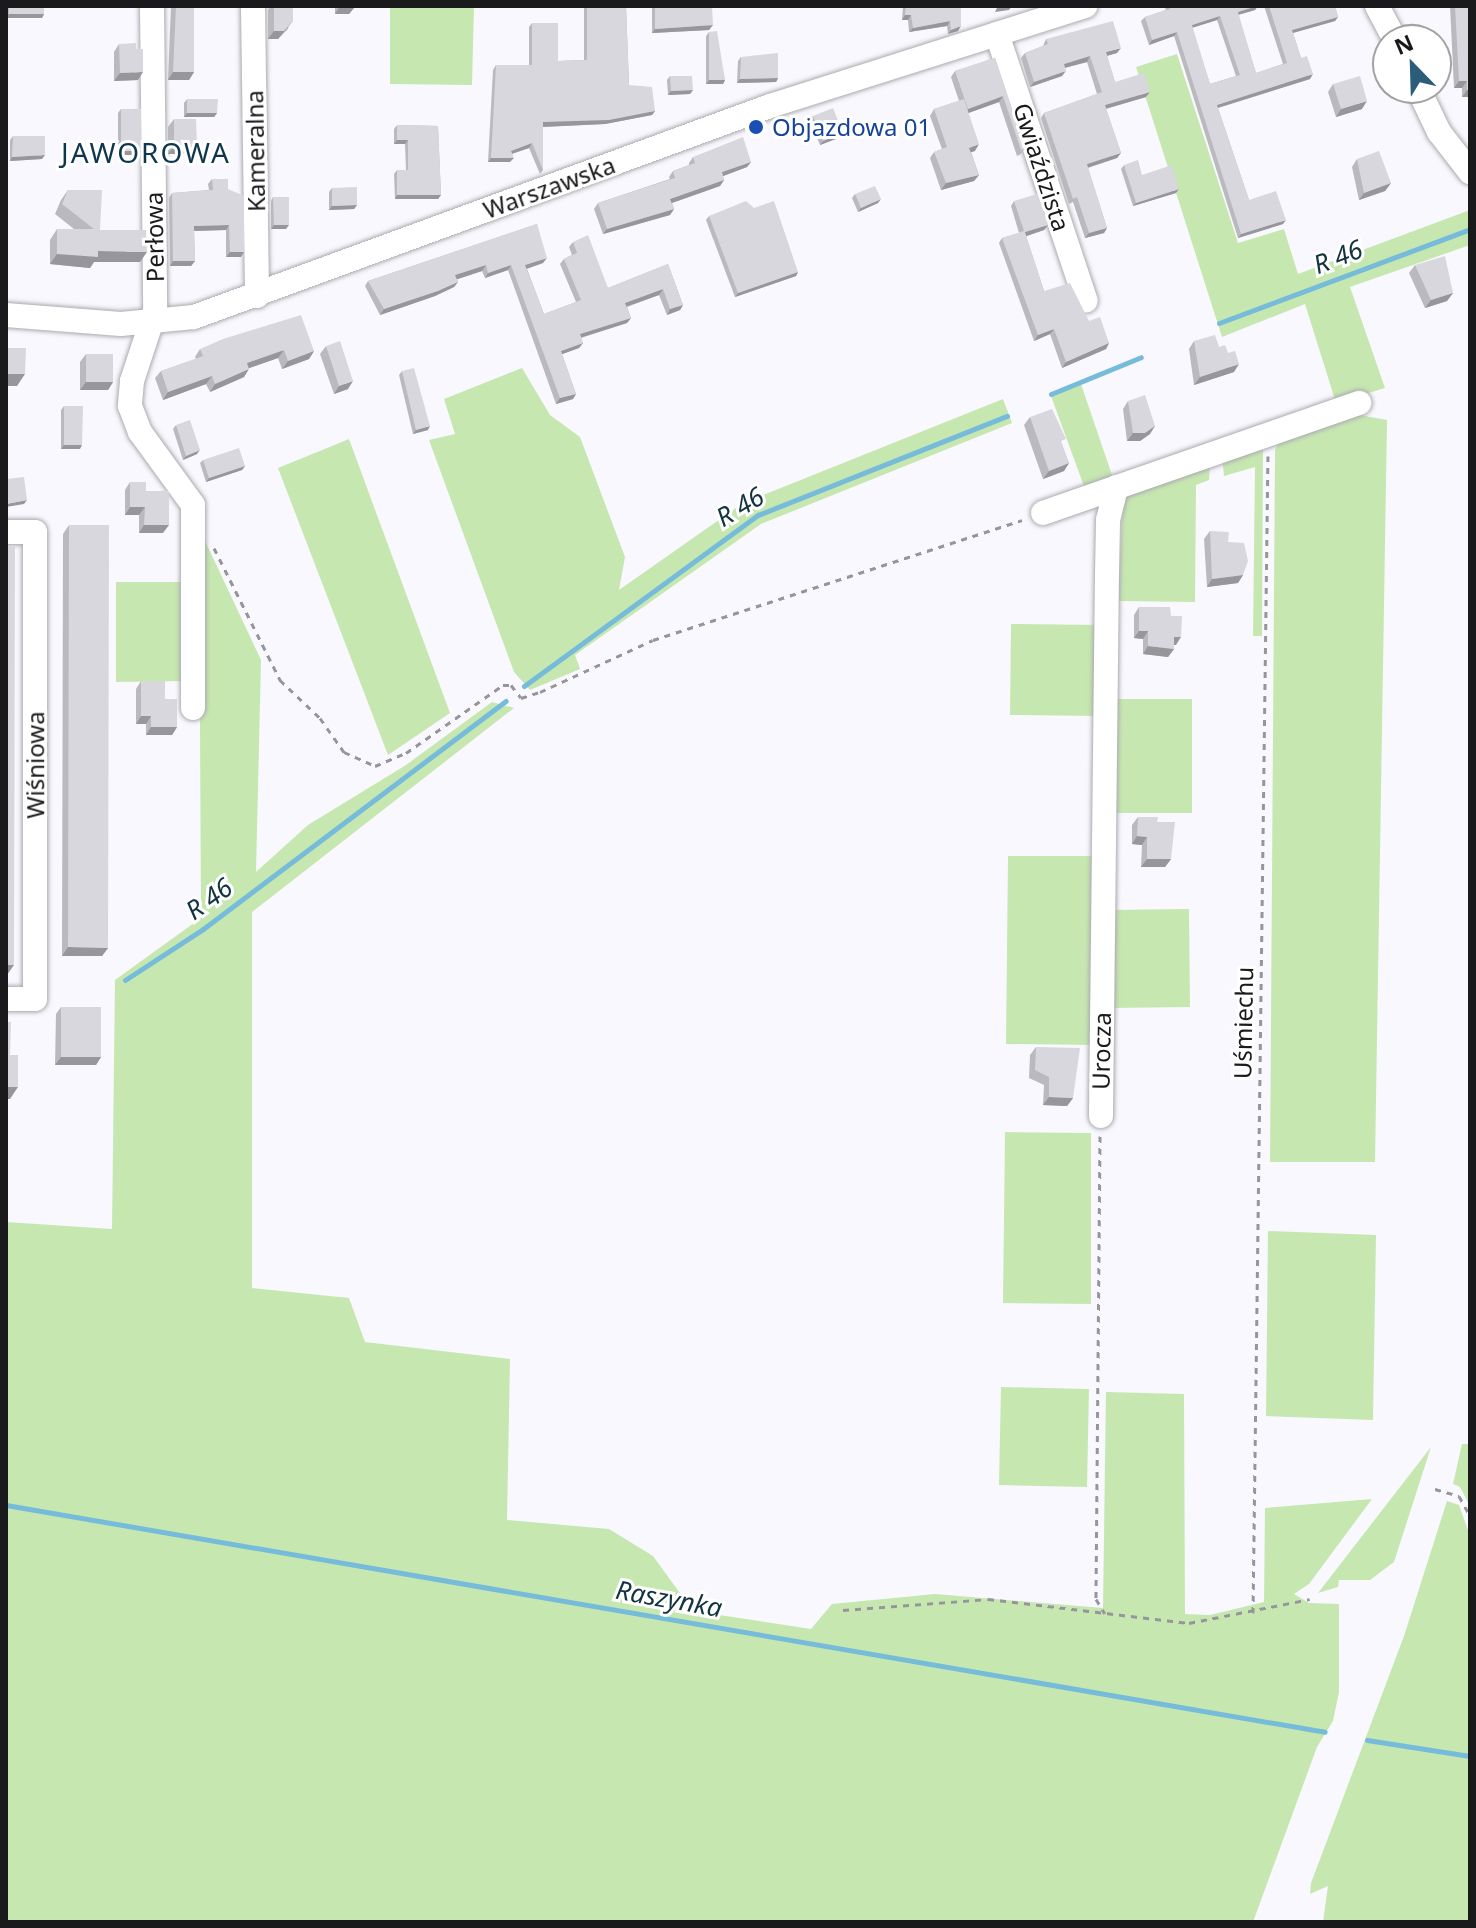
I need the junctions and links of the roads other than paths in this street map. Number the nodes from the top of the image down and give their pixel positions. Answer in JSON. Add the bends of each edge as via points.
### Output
{"nodes":[{"id":1,"x":152,"y":6,"type":"edge"},
{"id":2,"x":253,"y":6,"type":"edge"},
{"id":3,"x":1086,"y":6,"type":"edge"},
{"id":4,"x":1377,"y":6,"type":"edge"},
{"id":5,"x":1387,"y":24,"type":"edge"},
{"id":6,"x":997,"y":34,"type":"junction"},
{"id":7,"x":1426,"y":104,"type":"edge"},
{"id":8,"x":1470,"y":172,"type":"edge"},
{"id":9,"x":257,"y":296,"type":"junction"},
{"id":10,"x":1086,"y":301,"type":"dead end"},
{"id":11,"x":6,"y":315,"type":"edge"},
{"id":12,"x":153,"y":325,"type":"junction"},
{"id":13,"x":1359,"y":403,"type":"dead end"},
{"id":14,"x":1116,"y":487,"type":"junction"},
{"id":15,"x":1043,"y":513,"type":"road end"},
{"id":16,"x":6,"y":532,"type":"edge"},
{"id":17,"x":193,"y":708,"type":"dead end"},
{"id":18,"x":6,"y":999,"type":"edge"},
{"id":19,"x":1101,"y":1116,"type":"road end"}],
"edges":[{"from":1,"to":12,"type":"street","name":"Perłowa"},
{"from":2,"to":9,"type":"street","name":"Kameralna"},
{"from":3,"to":6,"type":"street","name":"Warszawska"},
{"from":4,"to":5,"type":"street"},
{"from":6,"to":9,"type":"street","name":"Warszawska","via":[[770,106]]},
{"from":6,"to":10,"type":"street","name":"Gwiaździsta"},
{"from":7,"to":8,"type":"street","via":[[1439,132]]},
{"from":9,"to":12,"type":"street","name":"Warszawska"},
{"from":11,"to":12,"type":"street","name":"Warszawska"},
{"from":12,"to":17,"type":"street","via":[[132,381],[130,406],[140,432],[193,505]]},
{"from":13,"to":14,"type":"street"},
{"from":14,"to":15,"type":"street"},
{"from":14,"to":19,"type":"street","name":"Urocza","via":[[1108,520]]},
{"from":16,"to":18,"type":"street","name":"Wiśniowa","via":[[35,532],[35,999]]}]}
